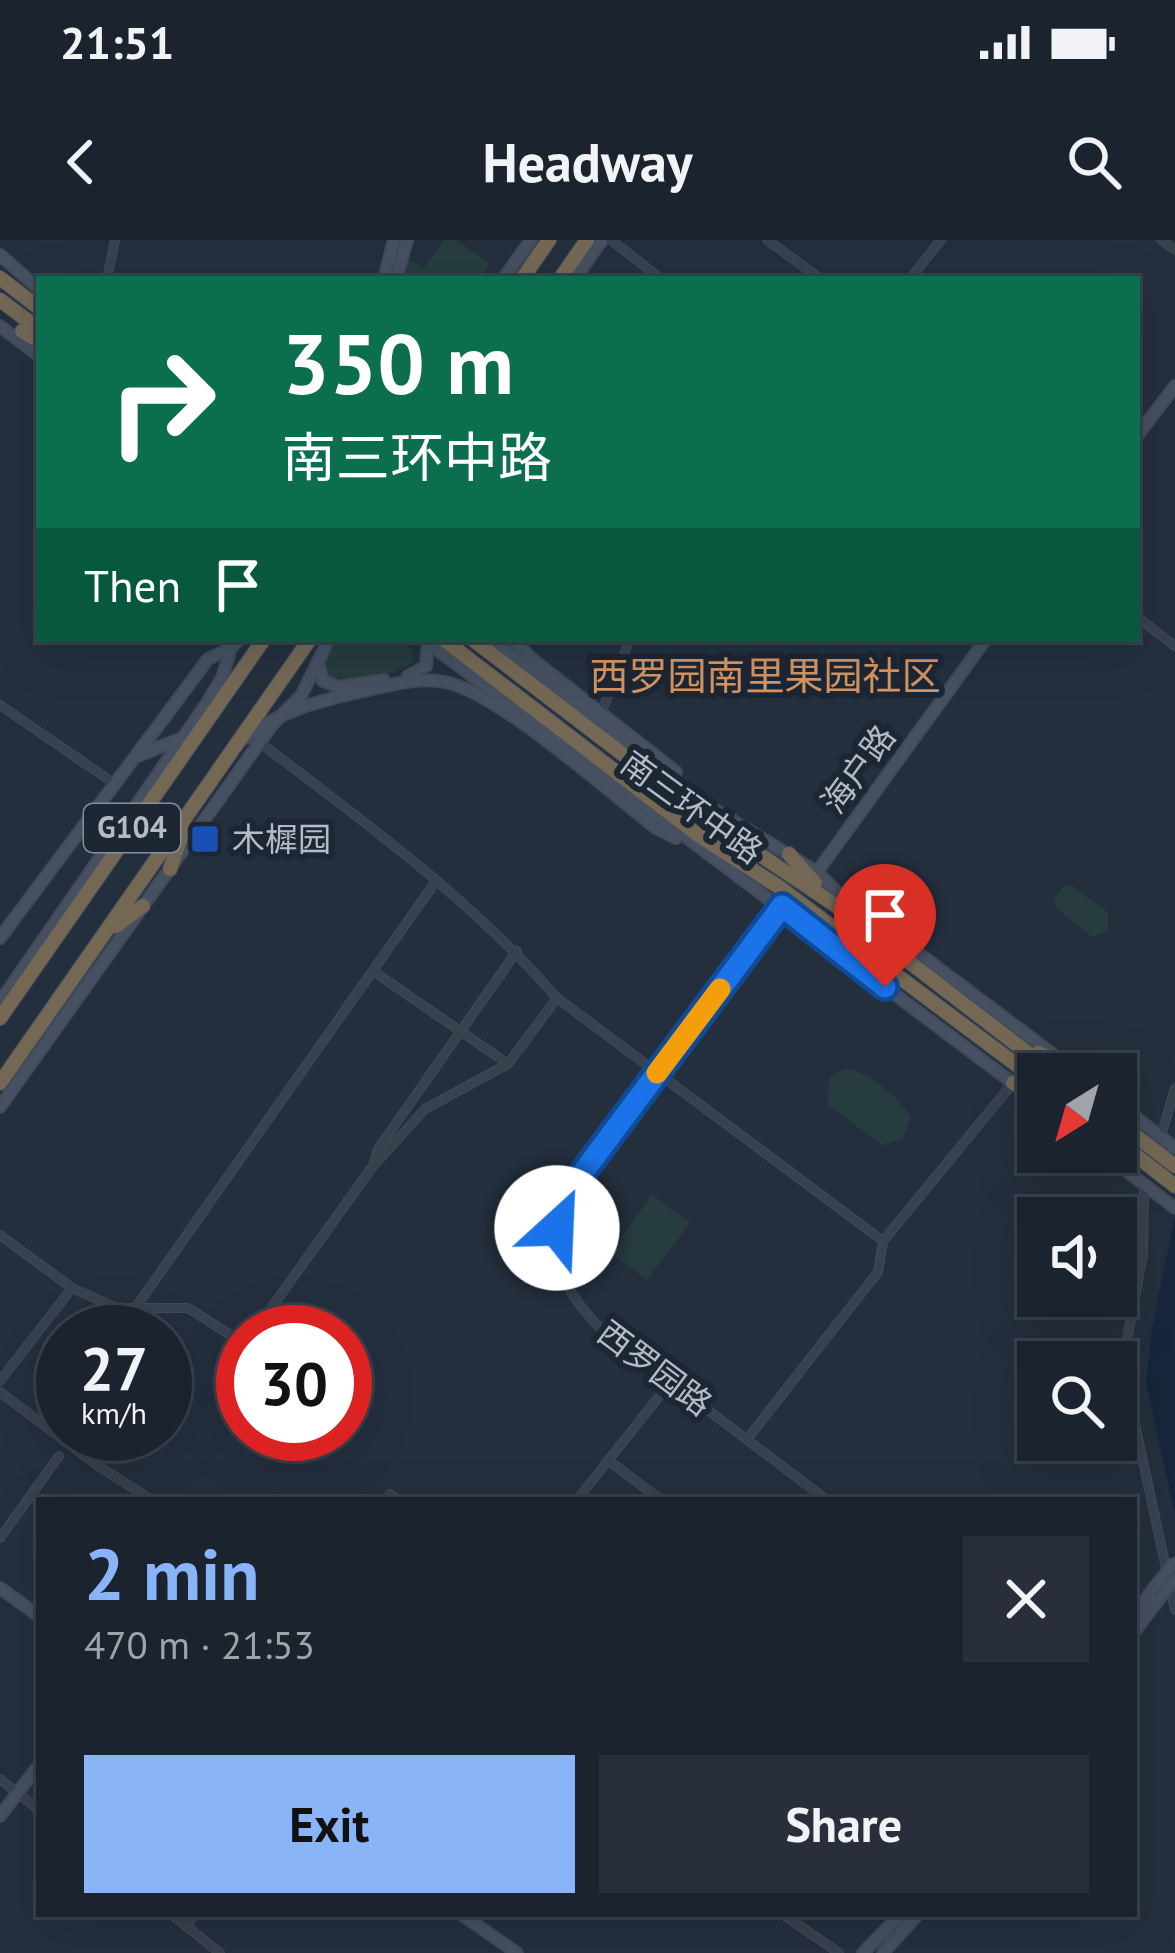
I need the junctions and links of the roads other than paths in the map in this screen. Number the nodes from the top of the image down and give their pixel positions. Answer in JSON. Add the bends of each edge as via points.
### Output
{"nodes":[{"id":1,"x":115,"y":240,"type":"edge"},
{"id":2,"x":394,"y":240,"type":"edge"},
{"id":3,"x":407,"y":240,"type":"edge"},
{"id":4,"x":531,"y":240,"type":"edge"},
{"id":5,"x":549,"y":240,"type":"edge"},
{"id":6,"x":587,"y":240,"type":"edge"},
{"id":7,"x":606,"y":240,"type":"edge"},
{"id":8,"x":767,"y":240,"type":"edge"},
{"id":9,"x":941,"y":240,"type":"edge"},
{"id":10,"x":1161,"y":240,"type":"edge"},
{"id":11,"x":1175,"y":250,"type":"edge"},
{"id":12,"x":0,"y":255,"type":"edge"},
{"id":13,"x":108,"y":276,"type":"edge"},
{"id":14,"x":385,"y":276,"type":"edge"},
{"id":15,"x":397,"y":276,"type":"edge"},
{"id":16,"x":505,"y":276,"type":"edge"},
{"id":17,"x":524,"y":276,"type":"edge"},
{"id":18,"x":562,"y":276,"type":"edge"},
{"id":19,"x":576,"y":276,"type":"edge"},
{"id":20,"x":657,"y":276,"type":"edge"},
{"id":21,"x":817,"y":276,"type":"edge"},
{"id":22,"x":912,"y":276,"type":"edge"},
{"id":23,"x":0,"y":278,"type":"edge"},
{"id":24,"x":36,"y":286,"type":"edge"},
{"id":25,"x":0,"y":300,"type":"edge"},
{"id":26,"x":36,"y":306,"type":"edge"},
{"id":27,"x":0,"y":323,"type":"edge"},
{"id":28,"x":36,"y":327,"type":"edge"},
{"id":29,"x":22,"y":332,"type":"joint"},
{"id":30,"x":36,"y":340,"type":"edge"},
{"id":31,"x":36,"y":353,"type":"edge"},
{"id":32,"x":1175,"y":386,"type":"edge"},
{"id":33,"x":1140,"y":432,"type":"edge"},
{"id":34,"x":1140,"y":619,"type":"edge"},
{"id":35,"x":233,"y":642,"type":"edge"},
{"id":36,"x":262,"y":642,"type":"edge"},
{"id":37,"x":308,"y":642,"type":"edge"},
{"id":38,"x":327,"y":642,"type":"edge"},
{"id":39,"x":431,"y":642,"type":"edge"},
{"id":40,"x":434,"y":642,"type":"edge"},
{"id":41,"x":476,"y":642,"type":"edge"},
{"id":42,"x":494,"y":642,"type":"edge"},
{"id":43,"x":515,"y":642,"type":"edge"},
{"id":44,"x":629,"y":642,"type":"edge"},
{"id":45,"x":984,"y":642,"type":"edge"},
{"id":46,"x":1175,"y":646,"type":"edge"},
{"id":47,"x":318,"y":658,"type":"junction"},
{"id":48,"x":0,"y":705,"type":"edge"},
{"id":49,"x":602,"y":711,"type":"junction"},
{"id":50,"x":281,"y":714,"type":"junction"},
{"id":51,"x":184,"y":736,"type":"junction"},
{"id":52,"x":260,"y":742,"type":"junction"},
{"id":53,"x":236,"y":745,"type":"junction"},
{"id":54,"x":132,"y":760,"type":"junction"},
{"id":55,"x":115,"y":784,"type":"junction"},
{"id":56,"x":691,"y":806,"type":"junction"},
{"id":57,"x":192,"y":808,"type":"junction"},
{"id":58,"x":712,"y":808,"type":"junction"},
{"id":59,"x":749,"y":830,"type":"junction"},
{"id":60,"x":697,"y":841,"type":"junction"},
{"id":61,"x":789,"y":854,"type":"junction"},
{"id":62,"x":717,"y":859,"type":"joint"},
{"id":63,"x":170,"y":869,"type":"junction"},
{"id":64,"x":817,"y":872,"type":"junction"},
{"id":65,"x":436,"y":881,"type":"junction"},
{"id":66,"x":835,"y":905,"type":"junction"},
{"id":67,"x":143,"y":906,"type":"junction"},
{"id":68,"x":782,"y":906,"type":"junction"},
{"id":69,"x":103,"y":936,"type":"junction"},
{"id":70,"x":0,"y":938,"type":"edge"},
{"id":71,"x":517,"y":951,"type":"junction"},
{"id":72,"x":373,"y":971,"type":"junction"},
{"id":73,"x":1,"y":998,"type":"edge"},
{"id":74,"x":557,"y":998,"type":"junction"},
{"id":75,"x":0,"y":1018,"type":"edge"},
{"id":76,"x":461,"y":1032,"type":"junction"},
{"id":77,"x":1006,"y":1037,"type":"junction"},
{"id":78,"x":1027,"y":1053,"type":"edge"},
{"id":79,"x":1038,"y":1053,"type":"edge"},
{"id":80,"x":1051,"y":1053,"type":"edge"},
{"id":81,"x":508,"y":1064,"type":"junction"},
{"id":82,"x":1017,"y":1066,"type":"edge"},
{"id":83,"x":657,"y":1073,"type":"junction"},
{"id":84,"x":0,"y":1083,"type":"edge"},
{"id":85,"x":1013,"y":1083,"type":"junction"},
{"id":86,"x":1017,"y":1085,"type":"edge"},
{"id":87,"x":1175,"y":1088,"type":"edge"},
{"id":88,"x":0,"y":1107,"type":"edge"},
{"id":89,"x":1137,"y":1118,"type":"edge"},
{"id":90,"x":1161,"y":1136,"type":"junction"},
{"id":91,"x":1137,"y":1137,"type":"edge"},
{"id":92,"x":1137,"y":1149,"type":"edge"},
{"id":93,"x":1170,"y":1163,"type":"edge"},
{"id":94,"x":373,"y":1166,"type":"junction"},
{"id":95,"x":1129,"y":1173,"type":"edge"},
{"id":96,"x":1144,"y":1185,"type":"junction"},
{"id":97,"x":1175,"y":1186,"type":"edge"},
{"id":98,"x":1175,"y":1208,"type":"edge"},
{"id":99,"x":0,"y":1235,"type":"edge"},
{"id":100,"x":883,"y":1241,"type":"junction"},
{"id":101,"x":72,"y":1288,"type":"junction"},
{"id":102,"x":110,"y":1305,"type":"edge"},
{"id":103,"x":137,"y":1305,"type":"edge"},
{"id":104,"x":273,"y":1305,"type":"edge"},
{"id":105,"x":672,"y":1380,"type":"junction"},
{"id":106,"x":0,"y":1381,"type":"edge"},
{"id":107,"x":0,"y":1392,"type":"edge"},
{"id":108,"x":748,"y":1438,"type":"junction"},
{"id":109,"x":608,"y":1460,"type":"junction"},
{"id":110,"x":55,"y":1461,"type":"edge"},
{"id":111,"x":147,"y":1497,"type":"edge"},
{"id":112,"x":579,"y":1497,"type":"edge"},
{"id":113,"x":657,"y":1497,"type":"edge"},
{"id":114,"x":822,"y":1497,"type":"edge"},
{"id":115,"x":0,"y":1538,"type":"edge"},
{"id":116,"x":1175,"y":1562,"type":"edge"},
{"id":117,"x":1175,"y":1579,"type":"edge"},
{"id":118,"x":0,"y":1588,"type":"edge"},
{"id":119,"x":1157,"y":1593,"type":"junction"},
{"id":120,"x":1175,"y":1610,"type":"edge"},
{"id":121,"x":1137,"y":1613,"type":"edge"},
{"id":122,"x":36,"y":1614,"type":"edge"},
{"id":123,"x":1137,"y":1627,"type":"edge"},
{"id":124,"x":36,"y":1769,"type":"edge"},
{"id":125,"x":0,"y":1779,"type":"edge"},
{"id":126,"x":17,"y":1793,"type":"junction"},
{"id":127,"x":36,"y":1808,"type":"edge"},
{"id":128,"x":0,"y":1816,"type":"edge"},
{"id":129,"x":175,"y":1917,"type":"edge"},
{"id":130,"x":192,"y":1917,"type":"edge"},
{"id":131,"x":465,"y":1917,"type":"edge"},
{"id":132,"x":786,"y":1917,"type":"edge"},
{"id":133,"x":898,"y":1917,"type":"edge"},
{"id":134,"x":915,"y":1917,"type":"edge"},
{"id":135,"x":187,"y":1927,"type":"junction"},
{"id":136,"x":220,"y":1953,"type":"edge"},
{"id":137,"x":517,"y":1953,"type":"edge"},
{"id":138,"x":838,"y":1953,"type":"edge"},
{"id":139,"x":863,"y":1953,"type":"edge"},
{"id":140,"x":883,"y":1953,"type":"edge"}],
"edges":[{"from":1,"to":13,"type":"street"},
{"from":2,"to":14,"type":"street"},
{"from":3,"to":15,"type":"street"},
{"from":4,"to":16,"type":"street"},
{"from":5,"to":17,"type":"highway"},
{"from":6,"to":18,"type":"highway"},
{"from":7,"to":19,"type":"street"},
{"from":7,"to":20,"type":"street"},
{"from":8,"to":21,"type":"street"},
{"from":9,"to":22,"type":"street"},
{"from":10,"to":11,"type":"street"},
{"from":12,"to":24,"type":"street"},
{"from":23,"to":26,"type":"highway"},
{"from":25,"to":28,"type":"highway"},
{"from":27,"to":29,"type":"street"},
{"from":27,"to":31,"type":"street"},
{"from":29,"to":30,"type":"highway"},
{"from":32,"to":33,"type":"street"},
{"from":34,"to":46,"type":"street"},
{"from":35,"to":51,"type":"street","via":[[222,678]]},
{"from":35,"to":54,"type":"street","via":[[208,659]]},
{"from":36,"to":75,"type":"highway","number":"G104"},
{"from":37,"to":53,"type":"highway","number":"G104"},
{"from":38,"to":47,"type":"street"},
{"from":39,"to":47,"type":"street","via":[[421,672],[350,686],[323,680]]},
{"from":40,"to":60,"type":"highway"},
{"from":41,"to":56,"type":"highway"},
{"from":42,"to":58,"type":"street","name":"南三环中路"},
{"from":43,"to":49,"type":"street"},
{"from":44,"to":49,"type":"street"},
{"from":45,"to":64,"type":"street","name":"海户路"},
{"from":47,"to":50,"type":"street","via":[[301,696]]},
{"from":48,"to":55,"type":"street"},
{"from":49,"to":59,"type":"street"},
{"from":50,"to":52,"type":"street"},
{"from":50,"to":53,"type":"street"},
{"from":50,"to":60,"type":"street","via":[[418,680],[446,682],[495,704],[656,828]]},
{"from":51,"to":54,"type":"street"},
{"from":51,"to":73,"type":"street"},
{"from":52,"to":63,"type":"street"},
{"from":52,"to":65,"type":"street"},
{"from":53,"to":57,"type":"highway","number":"G104"},
{"from":54,"to":55,"type":"street"},
{"from":55,"to":70,"type":"street"},
{"from":56,"to":58,"type":"highway"},
{"from":56,"to":66,"type":"highway"},
{"from":57,"to":63,"type":"highway"},
{"from":57,"to":69,"type":"highway","number":"G104"},
{"from":58,"to":59,"type":"street","name":"南三环中路"},
{"from":59,"to":61,"type":"street","name":"南三环中路"},
{"from":60,"to":62,"type":"highway"},
{"from":60,"to":82,"type":"highway","via":[[779,886]]},
{"from":61,"to":64,"type":"street","name":"南三环中路"},
{"from":61,"to":66,"type":"highway"},
{"from":62,"to":68,"type":"street","name":"南三环中路"},
{"from":63,"to":67,"type":"street"},
{"from":64,"to":80,"type":"street","name":"南三环中路"},
{"from":65,"to":71,"type":"street"},
{"from":65,"to":72,"type":"street"},
{"from":66,"to":77,"type":"highway"},
{"from":67,"to":69,"type":"highway"},
{"from":67,"to":88,"type":"street"},
{"from":68,"to":83,"type":"street","name":"西罗园路"},
{"from":68,"to":85,"type":"street","name":"南三环中路"},
{"from":69,"to":84,"type":"highway","number":"G104"},
{"from":71,"to":74,"type":"street"},
{"from":71,"to":76,"type":"street"},
{"from":72,"to":76,"type":"street"},
{"from":72,"to":103,"type":"street"},
{"from":74,"to":81,"type":"street"},
{"from":74,"to":83,"type":"street"},
{"from":76,"to":81,"type":"street"},
{"from":76,"to":94,"type":"street"},
{"from":77,"to":78,"type":"highway"},
{"from":77,"to":79,"type":"highway"},
{"from":81,"to":94,"type":"street","via":[[425,1109]]},
{"from":83,"to":100,"type":"street"},
{"from":83,"to":105,"type":"street","name":"西罗园路","via":[[564,1202],[555,1249],[577,1305]]},
{"from":85,"to":86,"type":"highway"},
{"from":85,"to":100,"type":"street"},
{"from":87,"to":90,"type":"street"},
{"from":89,"to":90,"type":"street"},
{"from":90,"to":93,"type":"street"},
{"from":91,"to":93,"type":"highway"},
{"from":92,"to":93,"type":"highway"},
{"from":93,"to":97,"type":"highway"},
{"from":94,"to":104,"type":"street"},
{"from":95,"to":96,"type":"street"},
{"from":96,"to":98,"type":"street"},
{"from":96,"to":120,"type":"street","via":[[1143,1254],[1126,1345]]},
{"from":99,"to":101,"type":"street"},
{"from":100,"to":108,"type":"street","via":[[878,1272]]},
{"from":101,"to":102,"type":"street"},
{"from":101,"to":106,"type":"street"},
{"from":105,"to":108,"type":"street","name":"西罗园路"},
{"from":105,"to":109,"type":"street"},
{"from":107,"to":111,"type":"street"},
{"from":108,"to":114,"type":"street","name":"西罗园路"},
{"from":109,"to":112,"type":"street"},
{"from":109,"to":113,"type":"street"},
{"from":110,"to":115,"type":"street"},
{"from":116,"to":119,"type":"street","bridge":true},
{"from":117,"to":119,"type":"street","bridge":true},
{"from":118,"to":122,"type":"street"},
{"from":119,"to":121,"type":"street"},
{"from":119,"to":123,"type":"street"},
{"from":124,"to":126,"type":"street"},
{"from":125,"to":126,"type":"street"},
{"from":126,"to":127,"type":"street"},
{"from":126,"to":128,"type":"street"},
{"from":129,"to":135,"type":"street"},
{"from":130,"to":135,"type":"street"},
{"from":131,"to":137,"type":"street"},
{"from":132,"to":138,"type":"street"},
{"from":133,"to":139,"type":"street"},
{"from":134,"to":140,"type":"street"},
{"from":135,"to":136,"type":"street"}]}
